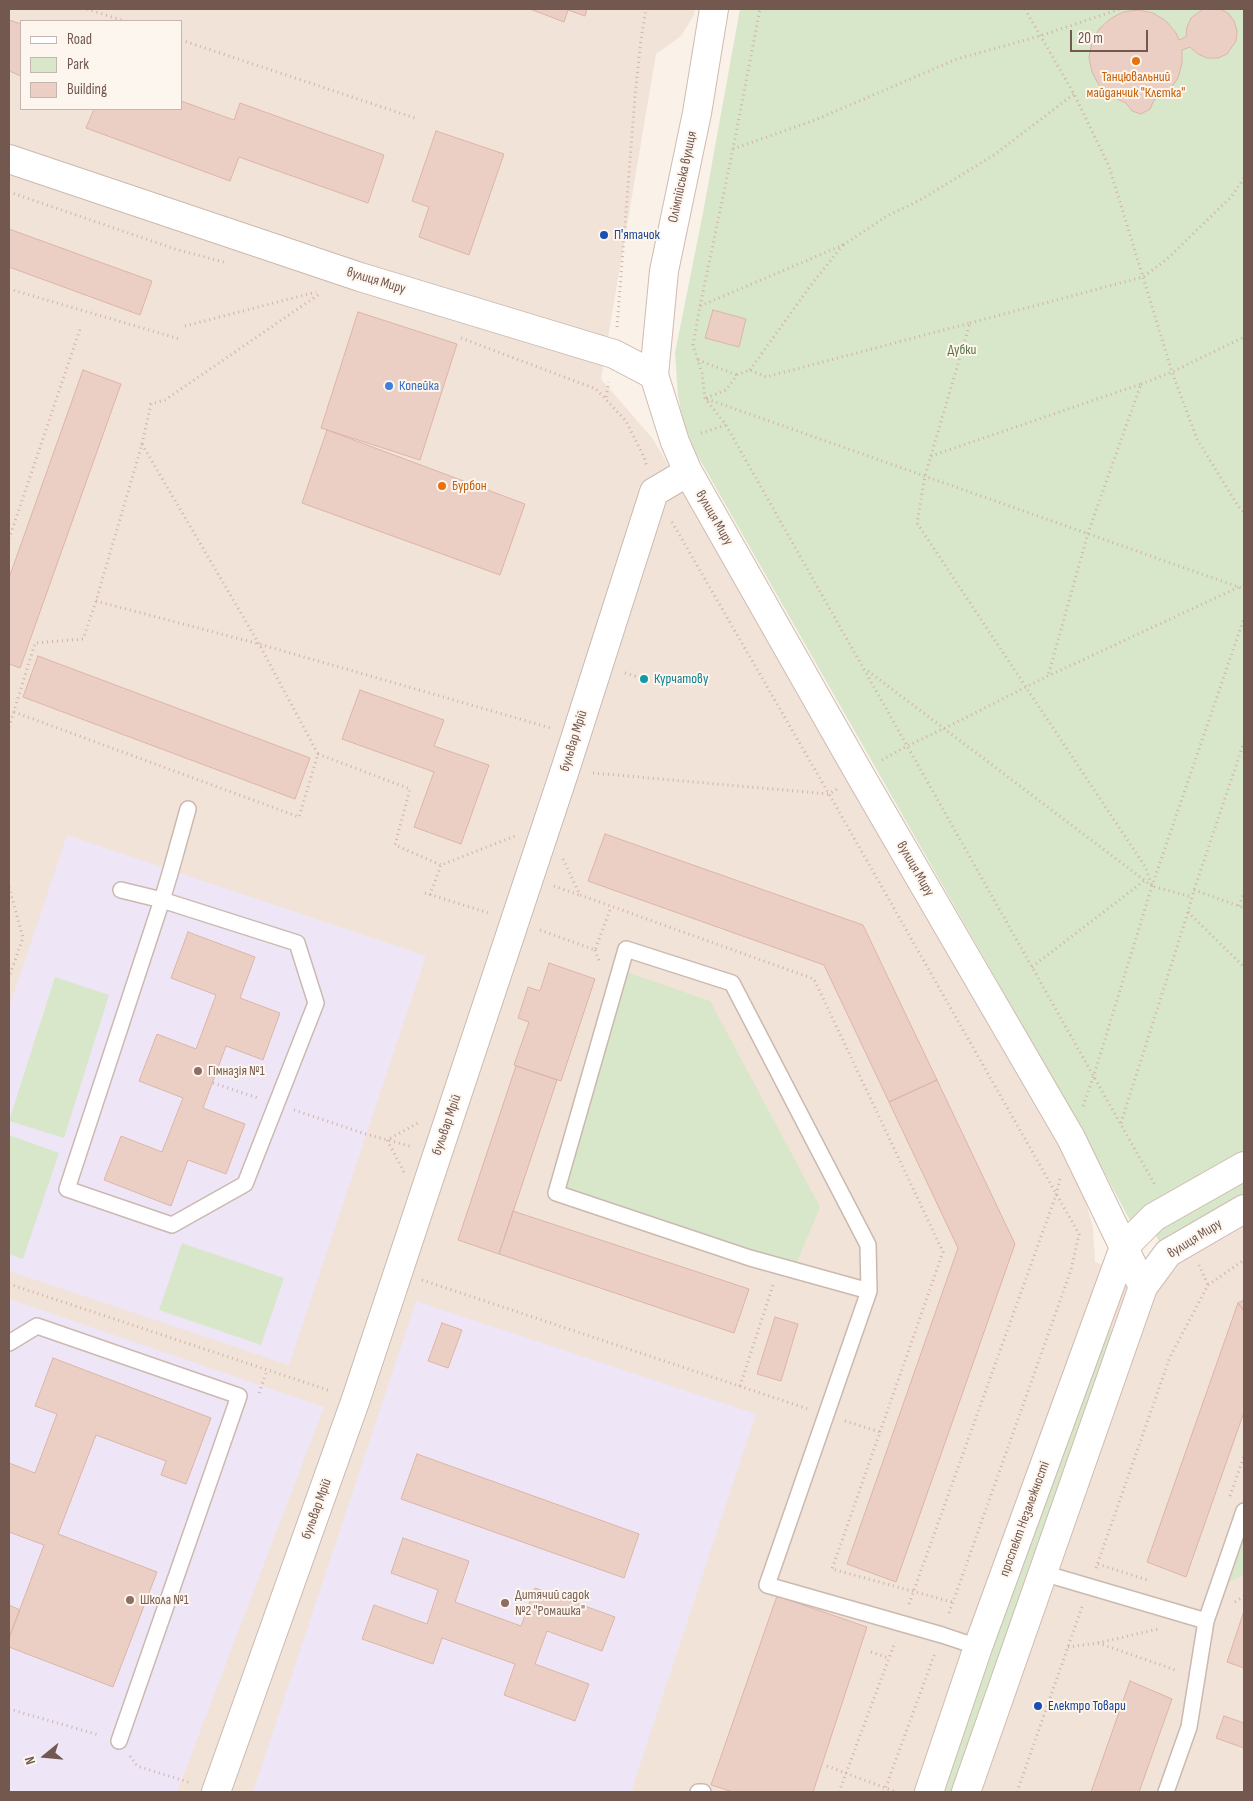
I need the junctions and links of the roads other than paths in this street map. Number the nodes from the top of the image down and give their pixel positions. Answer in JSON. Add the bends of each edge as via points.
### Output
{"nodes":[{"id":1,"x":714,"y":9,"type":"edge"},
{"id":2,"x":9,"y":159,"type":"edge"},
{"id":3,"x":654,"y":375,"type":"junction"},
{"id":4,"x":688,"y":472,"type":"junction"},
{"id":5,"x":188,"y":809,"type":"dead end"},
{"id":6,"x":121,"y":890,"type":"dead end"},
{"id":7,"x":162,"y":900,"type":"junction"},
{"id":8,"x":1244,"y":1166,"type":"edge"},
{"id":9,"x":1244,"y":1209,"type":"edge"},
{"id":10,"x":1124,"y":1247,"type":"junction"},
{"id":11,"x":1143,"y":1287,"type":"junction"},
{"id":12,"x":868,"y":1291,"type":"junction"},
{"id":13,"x":9,"y":1343,"type":"edge"},
{"id":14,"x":1244,"y":1511,"type":"edge"},
{"id":15,"x":1043,"y":1573,"type":"junction"},
{"id":16,"x":1206,"y":1621,"type":"junction"},
{"id":17,"x":978,"y":1647,"type":"junction"},
{"id":18,"x":119,"y":1741,"type":"road end"},
{"id":19,"x":203,"y":1788,"type":"edge"},
{"id":20,"x":698,"y":1792,"type":"edge"},
{"id":21,"x":703,"y":1792,"type":"edge"},
{"id":22,"x":929,"y":1792,"type":"edge"},
{"id":23,"x":966,"y":1792,"type":"edge"},
{"id":24,"x":1166,"y":1792,"type":"edge"}],
"edges":[{"from":1,"to":3,"type":"street","name":"Олімпійська вулиця","via":[[664,271]]},
{"from":2,"to":3,"type":"street","name":"вулиця Миру","via":[[360,277],[614,354]]},
{"from":3,"to":4,"type":"street","name":"вулиця Миру"},
{"from":4,"to":10,"type":"street","name":"вулиця Миру","via":[[1071,1138]]},
{"from":4,"to":19,"type":"street","name":"бульвар Мрій","via":[[654,492],[356,1399]]},
{"from":5,"to":7,"type":"lane"},
{"from":6,"to":7,"type":"lane"},
{"from":7,"to":7,"type":"lane","via":[[67,1189],[172,1225],[245,1184],[316,1003],[297,942]]},
{"from":8,"to":10,"type":"street","via":[[1154,1217]]},
{"from":9,"to":11,"type":"street","name":"вулиця Миру","via":[[1168,1253]]},
{"from":10,"to":11,"type":"street","name":"вулиця Миру"},
{"from":10,"to":17,"type":"street","name":"проспект Незалежності"},
{"from":11,"to":15,"type":"street"},
{"from":12,"to":12,"type":"lane","via":[[868,1245],[732,984],[626,949],[556,1193],[750,1258]]},
{"from":12,"to":17,"type":"lane","via":[[766,1585]]},
{"from":13,"to":18,"type":"lane","via":[[37,1326],[239,1396]]},
{"from":14,"to":16,"type":"lane"},
{"from":15,"to":16,"type":"lane"},
{"from":15,"to":23,"type":"street"},
{"from":16,"to":24,"type":"lane","via":[[1189,1727]]},
{"from":17,"to":22,"type":"street","name":"проспект Незалежності"},
{"from":20,"to":21,"type":"lane"}]}
